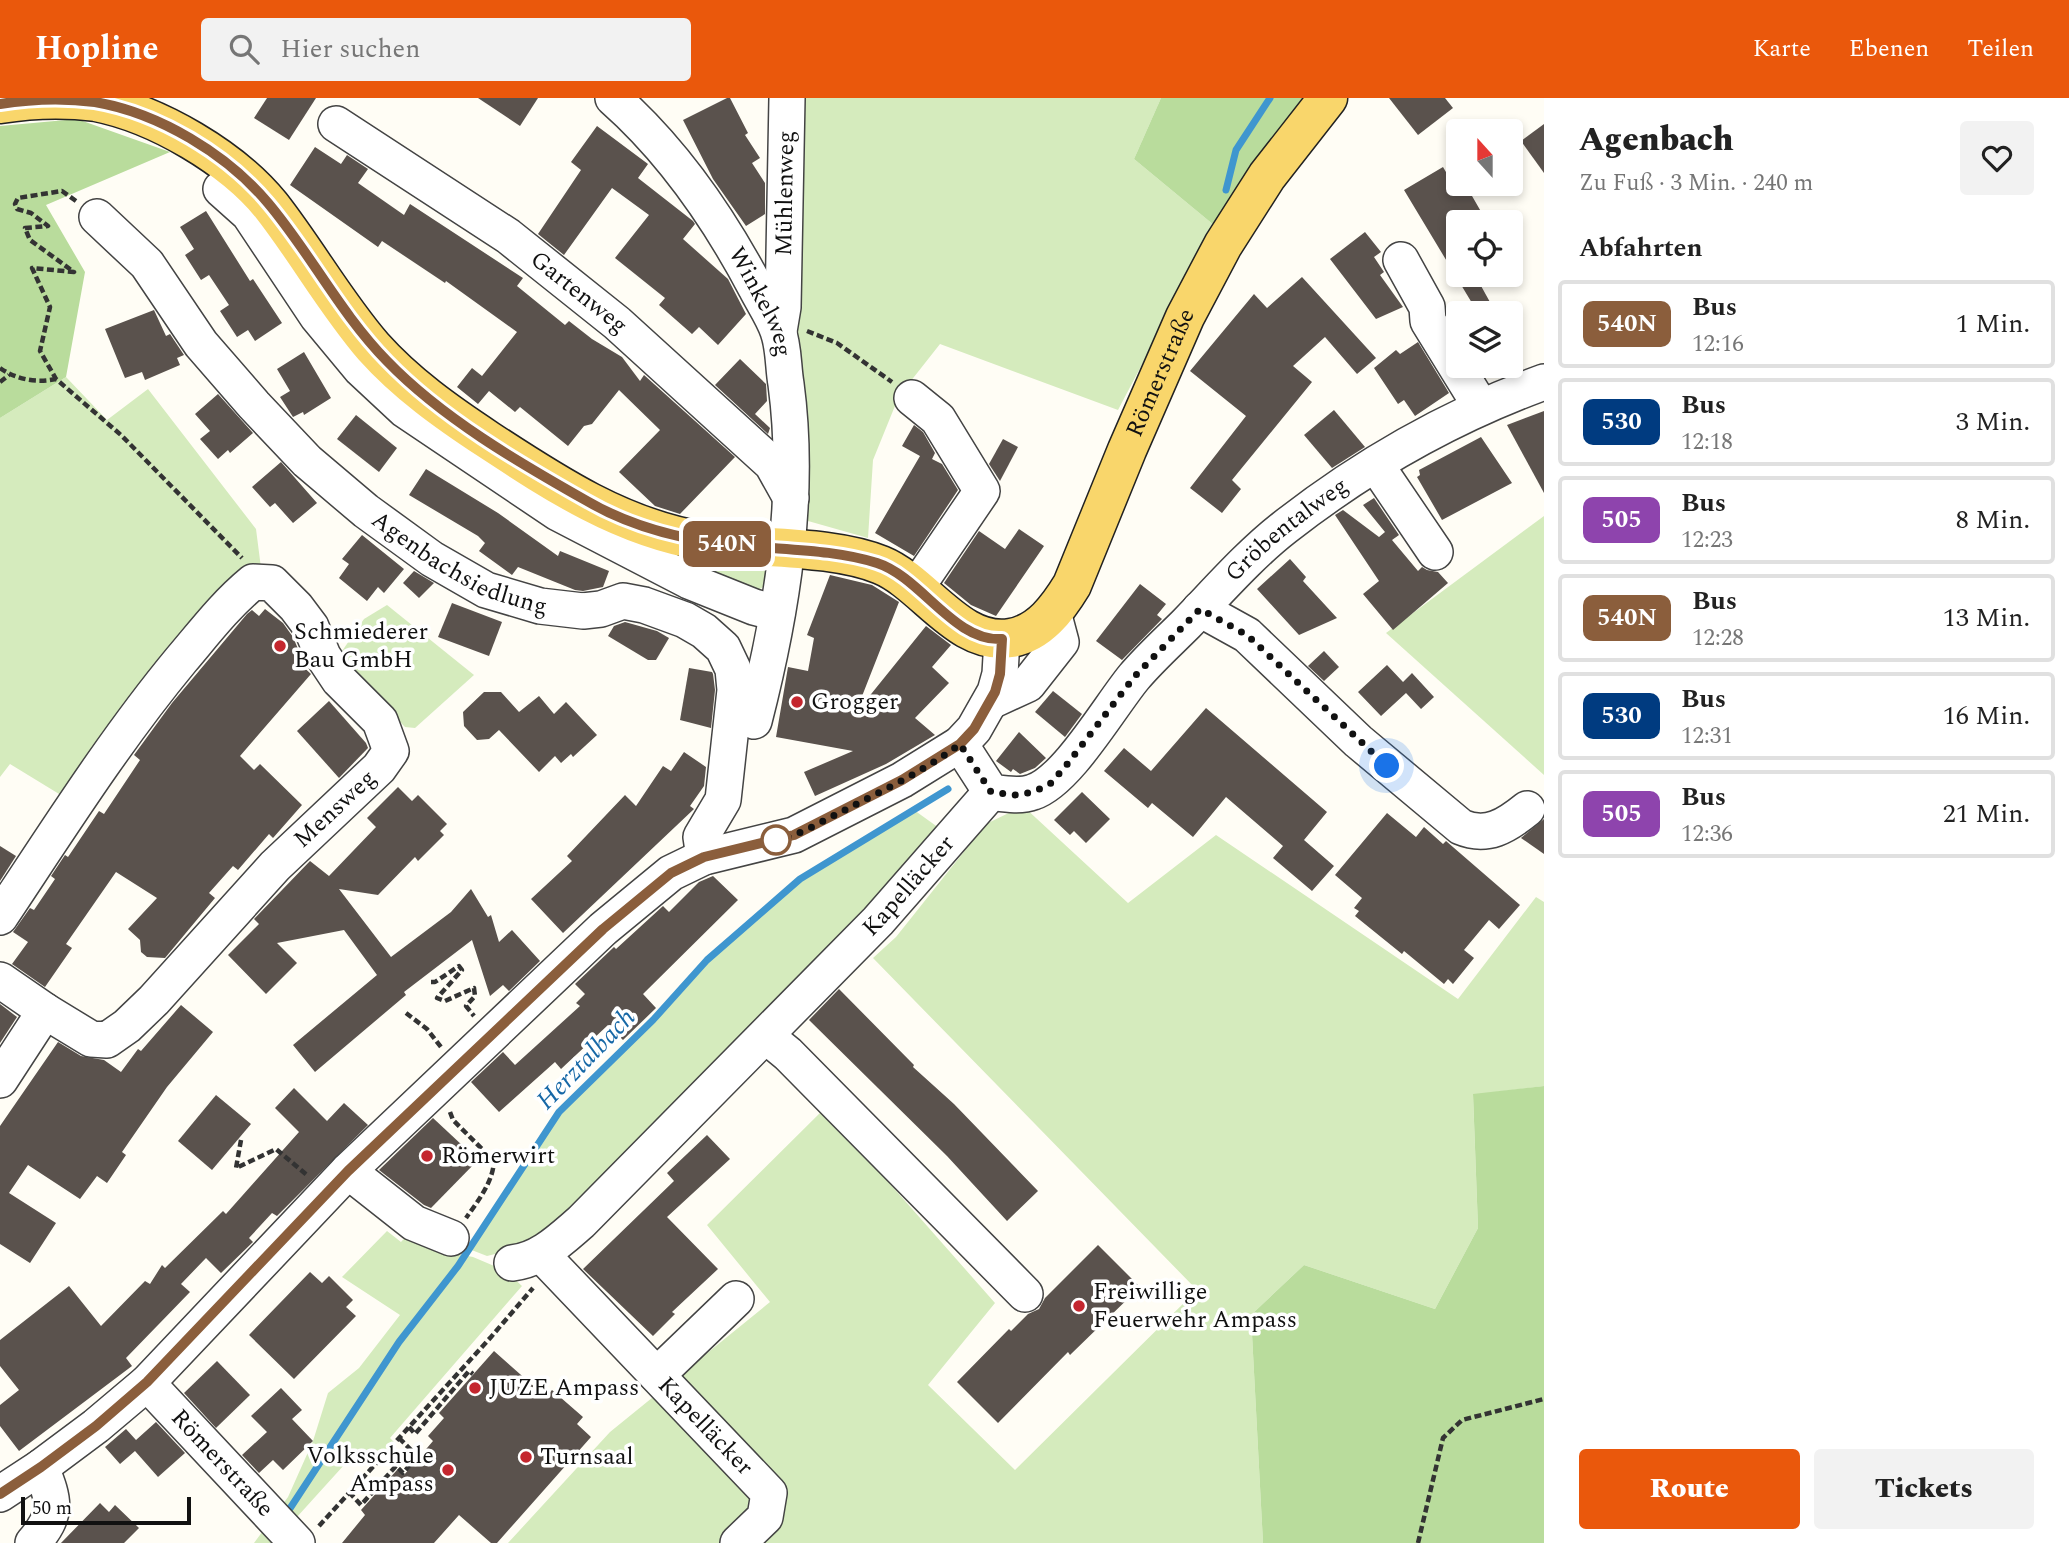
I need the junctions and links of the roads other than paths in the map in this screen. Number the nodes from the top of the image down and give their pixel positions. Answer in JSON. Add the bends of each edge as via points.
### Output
{"nodes":[{"id":1,"x":613,"y":98,"type":"edge"},
{"id":2,"x":787,"y":98,"type":"edge"},
{"id":3,"x":1328,"y":98,"type":"edge"},
{"id":4,"x":0,"y":104,"type":"edge"},
{"id":5,"x":336,"y":124,"type":"dead end"},
{"id":6,"x":221,"y":189,"type":"dead end"},
{"id":7,"x":97,"y":217,"type":"road end"},
{"id":8,"x":1401,"y":260,"type":"dead end"},
{"id":9,"x":779,"y":331,"type":"junction"},
{"id":10,"x":1544,"y":382,"type":"edge"},
{"id":11,"x":912,"y":398,"type":"road end"},
{"id":12,"x":1481,"y":407,"type":"junction"},
{"id":13,"x":1376,"y":465,"type":"junction"},
{"id":14,"x":791,"y":498,"type":"junction"},
{"id":15,"x":786,"y":550,"type":"junction"},
{"id":16,"x":1435,"y":552,"type":"dead end"},
{"id":17,"x":916,"y":588,"type":"junction"},
{"id":18,"x":1200,"y":609,"type":"junction"},
{"id":19,"x":1053,"y":612,"type":"junction"},
{"id":20,"x":777,"y":613,"type":"junction"},
{"id":21,"x":1002,"y":639,"type":"junction"},
{"id":22,"x":991,"y":701,"type":"junction"},
{"id":23,"x":754,"y":721,"type":"dead end"},
{"id":24,"x":960,"y":744,"type":"junction"},
{"id":25,"x":991,"y":792,"type":"junction"},
{"id":26,"x":1527,"y":809,"type":"dead end"},
{"id":27,"x":704,"y":857,"type":"junction"},
{"id":28,"x":0,"y":917,"type":"edge"},
{"id":29,"x":0,"y":980,"type":"edge"},
{"id":30,"x":45,"y":1012,"type":"junction"},
{"id":31,"x":766,"y":1036,"type":"junction"},
{"id":32,"x":0,"y":1080,"type":"edge"},
{"id":33,"x":338,"y":1182,"type":"junction"},
{"id":34,"x":451,"y":1238,"type":"road end"},
{"id":35,"x":1025,"y":1294,"type":"dead end"},
{"id":36,"x":736,"y":1299,"type":"dead end"},
{"id":37,"x":657,"y":1375,"type":"junction"},
{"id":38,"x":147,"y":1382,"type":"junction"},
{"id":39,"x":41,"y":1467,"type":"junction"},
{"id":40,"x":0,"y":1494,"type":"edge"},
{"id":41,"x":292,"y":1531,"type":"edge"},
{"id":42,"x":33,"y":1543,"type":"edge"},
{"id":43,"x":738,"y":1543,"type":"edge"}],
"edges":[{"from":1,"to":9,"type":"street","name":"Winkelweg","via":[[654,139],[721,225]]},
{"from":2,"to":9,"type":"street","name":"Mühlenweg"},
{"from":3,"to":19,"type":"main road","name":"Römerstraße","via":[[1266,176],[1185,317],[1072,585]]},
{"from":4,"to":15,"type":"main road","via":[[94,102],[134,113],[188,139],[256,190],[371,344],[448,413],[588,502],[629,521],[687,538]]},
{"from":5,"to":14,"type":"street","name":"Gartenweg","via":[[508,236],[617,323],[772,464]]},
{"from":6,"to":20,"type":"street","via":[[249,214],[317,316],[361,369],[405,410],[558,513],[689,581]]},
{"from":7,"to":27,"type":"street","name":"Agenbachsiedlung","via":[[147,264],[201,345],[307,461],[366,512],[432,559],[486,590],[540,606],[592,610],[623,601],[644,606],[685,620],[723,648],[733,668],[735,690],[723,800],[701,837]]},
{"from":8,"to":12,"type":"street","via":[[1427,307],[1428,321]]},
{"from":9,"to":14,"type":"street","name":"Winkelweg","via":[[790,429]]},
{"from":10,"to":12,"type":"street","name":"Gröbentalweg"},
{"from":11,"to":17,"type":"street","via":[[938,419],[982,491]]},
{"from":12,"to":13,"type":"street","name":"Gröbentalweg"},
{"from":13,"to":16,"type":"street"},
{"from":13,"to":18,"type":"street","name":"Gröbentalweg","via":[[1285,527]]},
{"from":14,"to":15,"type":"street","name":"Winkelweg"},
{"from":15,"to":17,"type":"main road","via":[[877,563]]},
{"from":15,"to":20,"type":"street"},
{"from":17,"to":21,"type":"main road","via":[[971,632]]},
{"from":18,"to":25,"type":"street","name":"Gröbentalweg","via":[[1135,676],[1050,784],[1016,795]]},
{"from":18,"to":26,"type":"street","via":[[1247,635],[1359,741],[1461,827],[1487,832]]},
{"from":19,"to":21,"type":"main road","name":"Römerstraße","via":[[1027,633]]},
{"from":19,"to":22,"type":"street","via":[[1060,642],[1028,684]]},
{"from":20,"to":23,"type":"street"},
{"from":21,"to":22,"type":"street","via":[[1000,674]]},
{"from":22,"to":24,"type":"street"},
{"from":24,"to":25,"type":"street"},
{"from":24,"to":27,"type":"street","via":[[902,780],[794,835]]},
{"from":25,"to":31,"type":"street","name":"Kapelläcker","via":[[878,921]]},
{"from":27,"to":33,"type":"street","via":[[671,873],[603,929]]},
{"from":28,"to":30,"type":"street","name":"Mensweg","via":[[89,782],[159,687],[232,599],[253,582],[272,583],[311,626],[340,681],[380,721],[391,751],[379,768],[275,866],[127,1027],[107,1040],[91,1039]]},
{"from":29,"to":30,"type":"street","name":"Mensweg"},
{"from":30,"to":32,"type":"street"},
{"from":31,"to":35,"type":"street"},
{"from":31,"to":37,"type":"street","name":"Kapelläcker","via":[[581,1222],[527,1259]]},
{"from":33,"to":34,"type":"street"},
{"from":33,"to":38,"type":"street"},
{"from":36,"to":37,"type":"street"},
{"from":37,"to":43,"type":"street","name":"Kapelläcker","via":[[769,1493],[765,1517]]},
{"from":38,"to":39,"type":"street"},
{"from":38,"to":41,"type":"street","name":"Römerstraße"},
{"from":39,"to":40,"type":"street"},
{"from":39,"to":42,"type":"street","via":[[53,1507]]}]}
